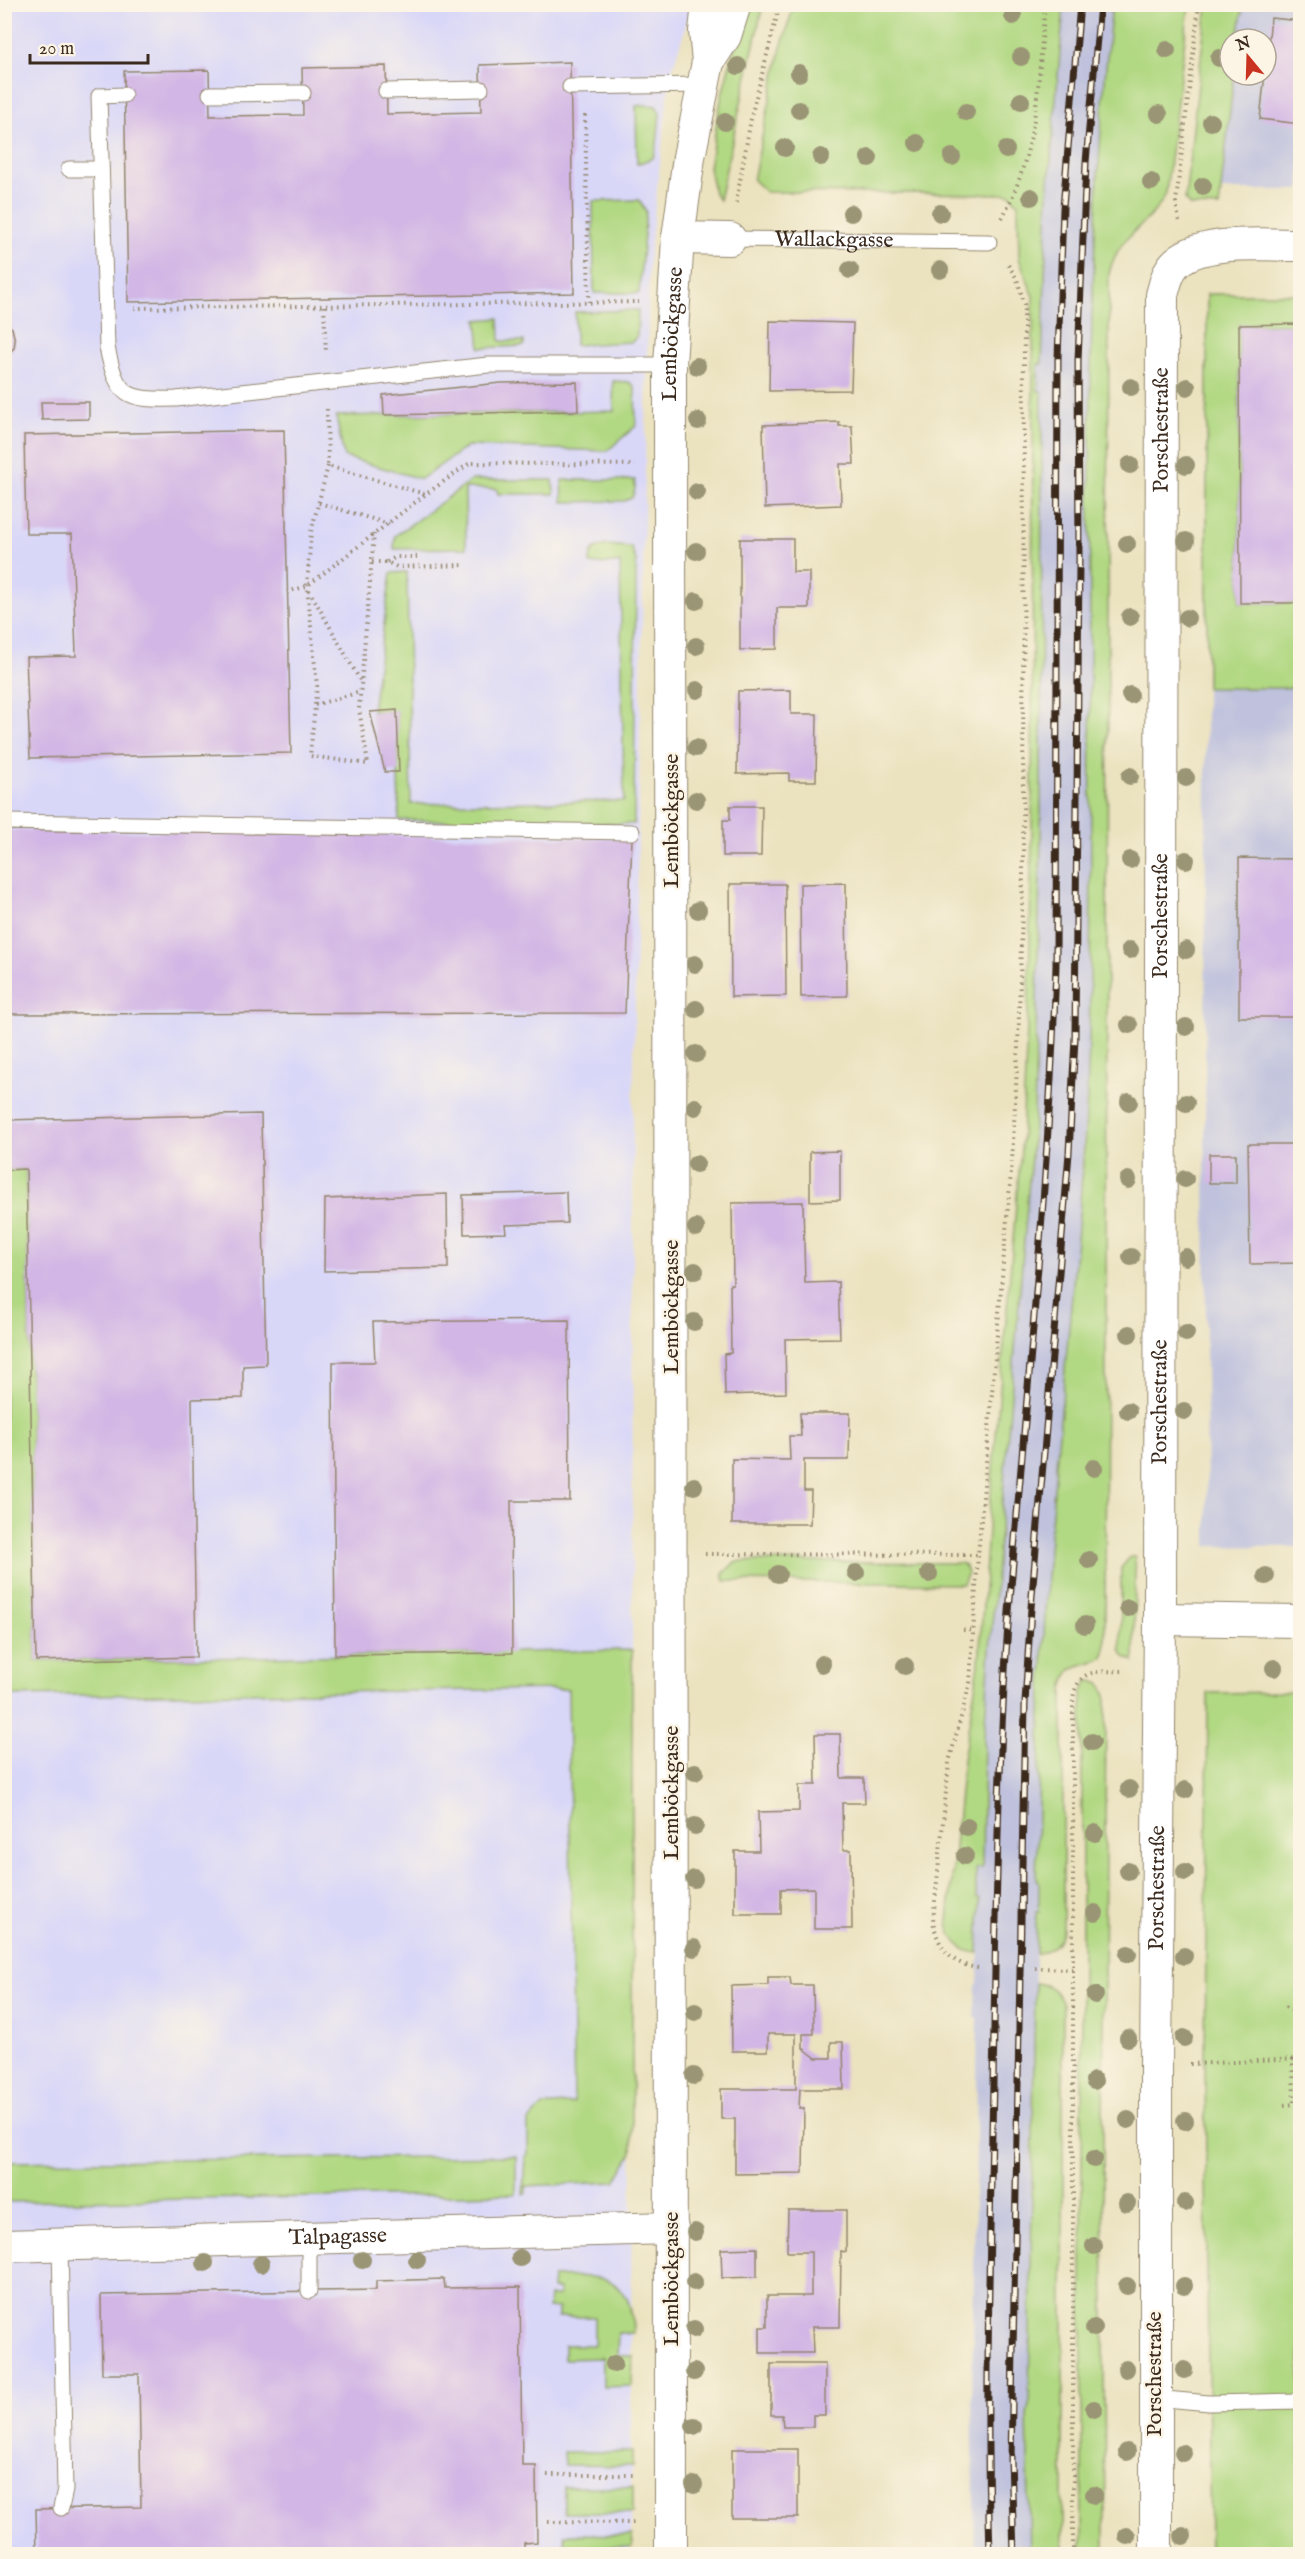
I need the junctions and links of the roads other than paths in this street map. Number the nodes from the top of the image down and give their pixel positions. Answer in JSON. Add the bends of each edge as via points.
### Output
{"nodes":[{"id":1,"x":708,"y":4,"type":"edge"},
{"id":2,"x":735,"y":4,"type":"edge"},
{"id":3,"x":705,"y":73,"type":"junction"},
{"id":4,"x":577,"y":87,"type":"road end"},
{"id":5,"x":481,"y":89,"type":"dead end"},
{"id":6,"x":386,"y":91,"type":"dead end"},
{"id":7,"x":303,"y":93,"type":"dead end"},
{"id":8,"x":210,"y":94,"type":"dead end"},
{"id":9,"x":124,"y":95,"type":"dead end"},
{"id":10,"x":69,"y":169,"type":"dead end"},
{"id":11,"x":101,"y":169,"type":"junction"},
{"id":12,"x":678,"y":238,"type":"junction"},
{"id":13,"x":730,"y":240,"type":"joint"},
{"id":14,"x":989,"y":242,"type":"road end"},
{"id":15,"x":1300,"y":245,"type":"edge"},
{"id":16,"x":670,"y":365,"type":"junction"},
{"id":17,"x":4,"y":822,"type":"edge"},
{"id":18,"x":632,"y":832,"type":"dead end"},
{"id":19,"x":1160,"y":1619,"type":"junction"},
{"id":20,"x":1300,"y":1621,"type":"edge"},
{"id":21,"x":672,"y":2228,"type":"junction"},
{"id":22,"x":309,"y":2238,"type":"junction"},
{"id":23,"x":60,"y":2245,"type":"junction"},
{"id":24,"x":4,"y":2246,"type":"edge"},
{"id":25,"x":309,"y":2291,"type":"dead end"},
{"id":26,"x":1155,"y":2398,"type":"junction"},
{"id":27,"x":1300,"y":2401,"type":"edge"},
{"id":28,"x":61,"y":2508,"type":"dead end"},
{"id":29,"x":671,"y":2554,"type":"edge"},
{"id":30,"x":1156,"y":2554,"type":"edge"}],
"edges":[{"from":1,"to":3,"type":"street","name":"Lemböckgasse"},
{"from":2,"to":3,"type":"street","name":"Lemböckgasse"},
{"from":3,"to":4,"type":"lane"},
{"from":3,"to":12,"type":"street","name":"Lemböckgasse"},
{"from":5,"to":6,"type":"lane"},
{"from":7,"to":8,"type":"lane"},
{"from":9,"to":11,"type":"lane","via":[[99,96]]},
{"from":10,"to":11,"type":"lane"},
{"from":11,"to":16,"type":"lane","via":[[107,347],[111,367],[124,390],[142,400],[488,365]]},
{"from":12,"to":13,"type":"street","name":"Wallackgasse"},
{"from":12,"to":16,"type":"street","name":"Lemböckgasse"},
{"from":13,"to":14,"type":"lane","name":"Wallackgasse"},
{"from":15,"to":19,"type":"street","name":"Porschestraße","via":[[1200,250],[1174,266],[1162,295]]},
{"from":16,"to":21,"type":"street","name":"Lemböckgasse"},
{"from":17,"to":18,"type":"lane"},
{"from":19,"to":20,"type":"street"},
{"from":19,"to":26,"type":"street","name":"Porschestraße"},
{"from":21,"to":22,"type":"street","name":"Talpagasse"},
{"from":21,"to":29,"type":"street","name":"Lemböckgasse"},
{"from":22,"to":23,"type":"street","name":"Talpagasse"},
{"from":22,"to":25,"type":"lane"},
{"from":23,"to":24,"type":"street","name":"Talpagasse"},
{"from":23,"to":28,"type":"lane","via":[[65,2490]]},
{"from":26,"to":27,"type":"lane","via":[[1209,2403]]},
{"from":26,"to":30,"type":"street","name":"Porschestraße"}]}
